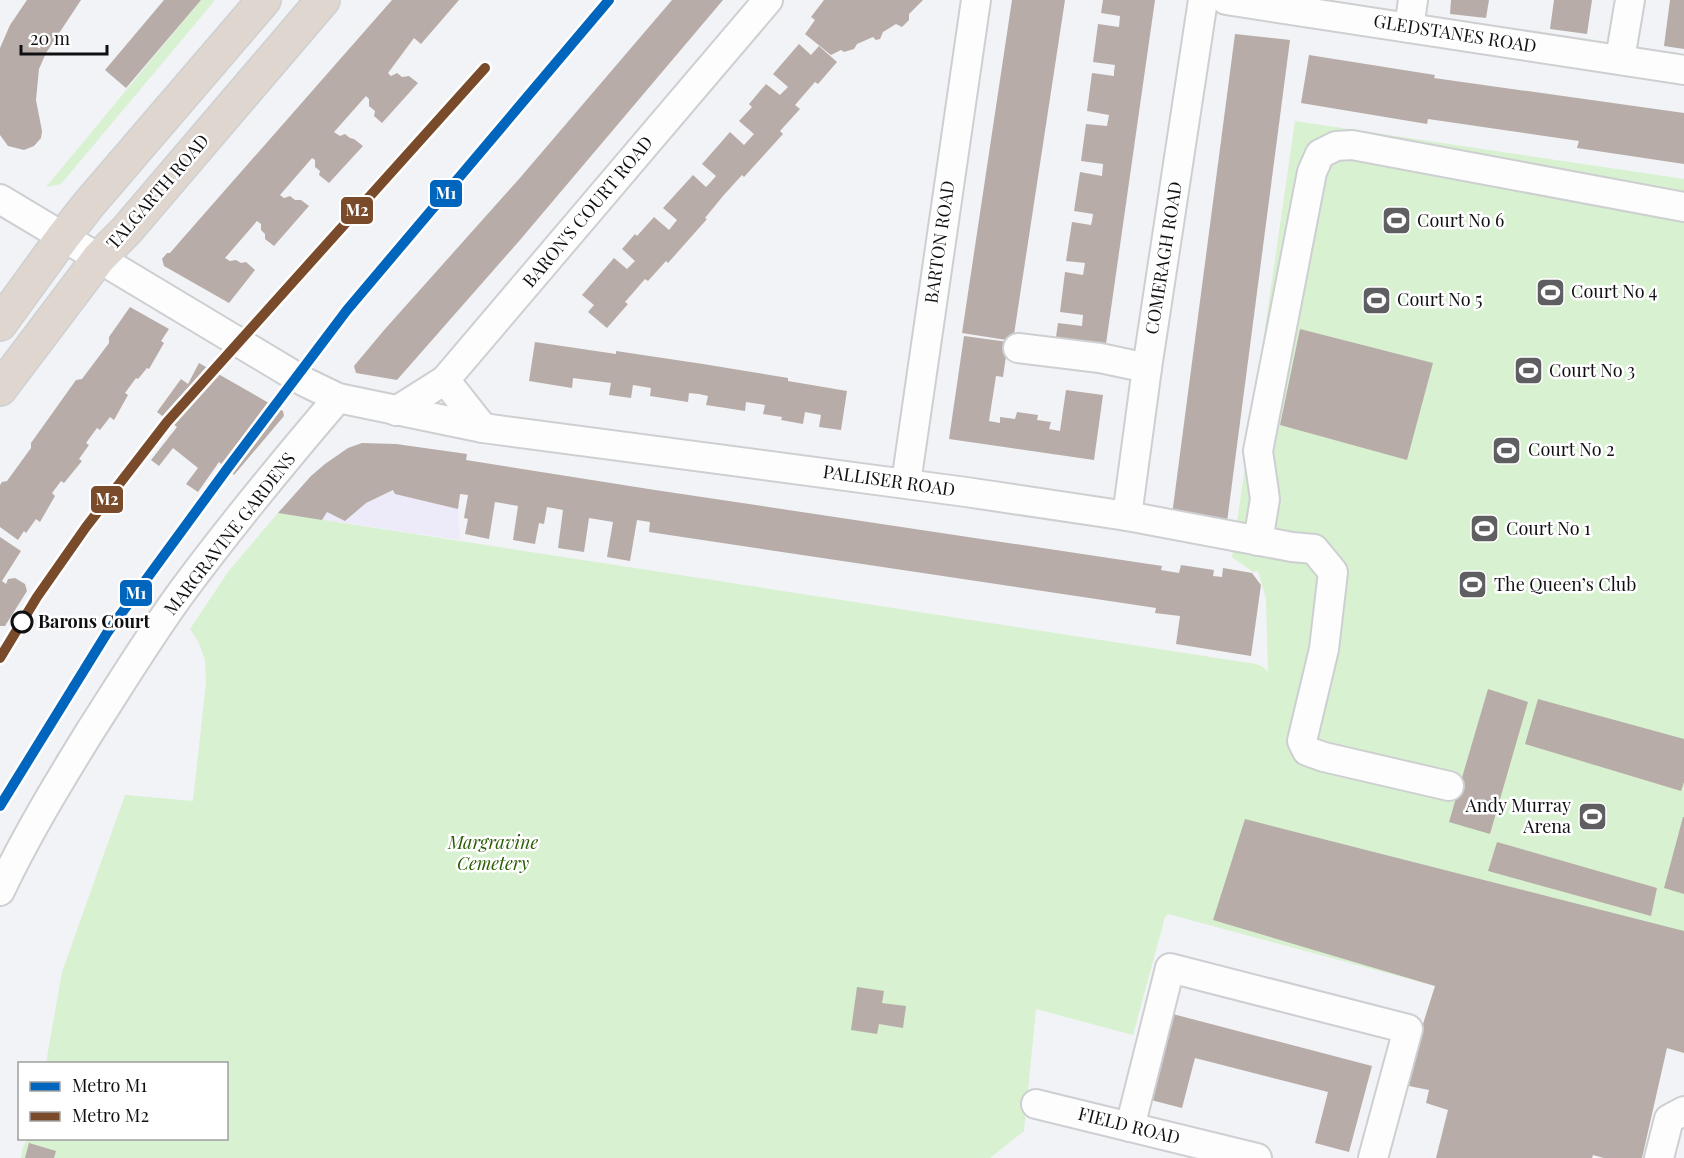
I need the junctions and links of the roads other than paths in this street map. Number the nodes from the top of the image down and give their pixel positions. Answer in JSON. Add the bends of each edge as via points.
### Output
{"nodes":[{"id":1,"x":264,"y":0,"type":"edge"},
{"id":2,"x":323,"y":0,"type":"edge"},
{"id":3,"x":768,"y":0,"type":"edge"},
{"id":4,"x":976,"y":0,"type":"edge"},
{"id":5,"x":1203,"y":0,"type":"edge"},
{"id":6,"x":1226,"y":0,"type":"edge"},
{"id":7,"x":1630,"y":0,"type":"edge"},
{"id":8,"x":1411,"y":14,"type":"edge"},
{"id":9,"x":1620,"y":59,"type":"junction"},
{"id":10,"x":1684,"y":70,"type":"edge"},
{"id":11,"x":0,"y":199,"type":"edge"},
{"id":12,"x":1684,"y":207,"type":"edge"},
{"id":13,"x":63,"y":237,"type":"junction"},
{"id":14,"x":99,"y":258,"type":"junction"},
{"id":15,"x":0,"y":324,"type":"edge"},
{"id":16,"x":1018,"y":348,"type":"dead end"},
{"id":17,"x":1147,"y":368,"type":"junction"},
{"id":18,"x":445,"y":380,"type":"junction"},
{"id":19,"x":0,"y":389,"type":"edge"},
{"id":20,"x":338,"y":398,"type":"junction"},
{"id":21,"x":396,"y":411,"type":"junction"},
{"id":22,"x":483,"y":428,"type":"junction"},
{"id":23,"x":906,"y":483,"type":"junction"},
{"id":24,"x":1127,"y":516,"type":"junction"},
{"id":25,"x":1258,"y":541,"type":"junction"},
{"id":26,"x":1449,"y":786,"type":"dead end"},
{"id":27,"x":0,"y":891,"type":"edge"},
{"id":28,"x":1036,"y":1104,"type":"dead end"},
{"id":29,"x":1684,"y":1111,"type":"edge"},
{"id":30,"x":1130,"y":1127,"type":"junction"},
{"id":31,"x":1257,"y":1158,"type":"edge"},
{"id":32,"x":1373,"y":1158,"type":"edge"},
{"id":33,"x":1659,"y":1158,"type":"edge"}],
"edges":[{"from":1,"to":13,"type":"highway"},
{"from":2,"to":14,"type":"highway","name":"TALGARTH ROAD"},
{"from":3,"to":18,"type":"street","name":"BARON'S COURT ROAD"},
{"from":4,"to":23,"type":"street","name":"BARTON ROAD"},
{"from":5,"to":17,"type":"street","name":"COMERAGH ROAD"},
{"from":6,"to":8,"type":"street","name":"GLEDSTANES ROAD"},
{"from":7,"to":9,"type":"street"},
{"from":8,"to":9,"type":"street","name":"GLEDSTANES ROAD"},
{"from":9,"to":10,"type":"street","name":"GLEDSTANES ROAD"},
{"from":11,"to":13,"type":"street","name":"PALLISER ROAD"},
{"from":12,"to":25,"type":"street","via":[[1352,145],[1336,146],[1320,154],[1312,172],[1258,451],[1265,499]]},
{"from":13,"to":14,"type":"street","name":"PALLISER ROAD"},
{"from":13,"to":15,"type":"highway"},
{"from":14,"to":19,"type":"highway","name":"TALGARTH ROAD"},
{"from":14,"to":20,"type":"street","name":"PALLISER ROAD"},
{"from":16,"to":17,"type":"street"},
{"from":17,"to":24,"type":"street","name":"COMERAGH ROAD"},
{"from":18,"to":21,"type":"street","name":"BARON'S COURT ROAD"},
{"from":18,"to":22,"type":"street"},
{"from":20,"to":21,"type":"street","name":"PALLISER ROAD"},
{"from":20,"to":27,"type":"street","name":"MARGRAVINE GARDENS","via":[[237,518],[182,591],[51,795]]},
{"from":21,"to":22,"type":"street","name":"PALLISER ROAD"},
{"from":22,"to":23,"type":"street","name":"PALLISER ROAD"},
{"from":23,"to":24,"type":"street","name":"PALLISER ROAD"},
{"from":24,"to":25,"type":"street","name":"PALLISER ROAD"},
{"from":25,"to":26,"type":"street","name":"PALLISER ROAD","via":[[1314,549],[1333,572],[1324,649],[1302,741],[1306,751]]},
{"from":28,"to":30,"type":"street","name":"FIELD ROAD"},
{"from":29,"to":33,"type":"street","via":[[1669,1119]]},
{"from":30,"to":31,"type":"street","name":"FIELD ROAD"},
{"from":30,"to":32,"type":"street","via":[[1170,968],[1408,1029]]}]}
